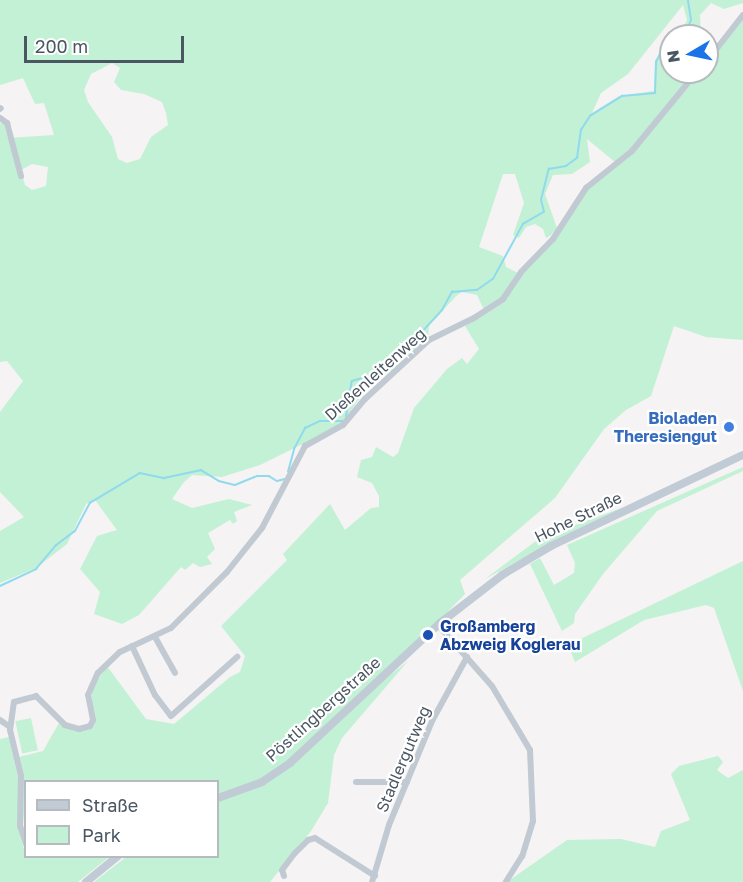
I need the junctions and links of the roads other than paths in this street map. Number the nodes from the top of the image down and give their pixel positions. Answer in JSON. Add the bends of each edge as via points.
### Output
{"nodes":[{"id":1,"x":743,"y":15,"type":"edge"},
{"id":2,"x":719,"y":46,"type":"edge"},
{"id":3,"x":687,"y":84,"type":"edge"},
{"id":4,"x":0,"y":118,"type":"edge"},
{"id":5,"x":21,"y":176,"type":"dead end"},
{"id":6,"x":743,"y":455,"type":"edge"},
{"id":7,"x":438,"y":625,"type":"junction"},
{"id":8,"x":155,"y":637,"type":"junction"},
{"id":9,"x":132,"y":646,"type":"junction"},
{"id":10,"x":237,"y":657,"type":"dead end"},
{"id":11,"x":467,"y":657,"type":"junction"},
{"id":12,"x":175,"y":673,"type":"dead end"},
{"id":13,"x":0,"y":720,"type":"edge"},
{"id":14,"x":10,"y":727,"type":"junction"},
{"id":15,"x":356,"y":782,"type":"dead end"},
{"id":16,"x":408,"y":782,"type":"junction"},
{"id":17,"x":219,"y":798,"type":"edge"},
{"id":18,"x":24,"y":838,"type":"edge"},
{"id":19,"x":116,"y":858,"type":"edge"},
{"id":20,"x":284,"y":876,"type":"dead end"},
{"id":21,"x":373,"y":879,"type":"edge"},
{"id":22,"x":86,"y":882,"type":"edge"},
{"id":23,"x":506,"y":882,"type":"edge"}],
"edges":[{"from":1,"to":2,"type":"street"},
{"from":3,"to":8,"type":"street","name":"Dießenleitenweg","via":[[632,151],[592,180],[553,239],[521,272],[503,299],[429,340],[369,394],[343,425],[305,446],[297,456],[291,478],[275,496],[262,528],[246,549],[176,624]]},
{"from":4,"to":5,"type":"street","via":[[8,125]]},
{"from":6,"to":7,"type":"main road","name":"Hohe Straße","via":[[535,555],[482,589]]},
{"from":7,"to":11,"type":"street"},
{"from":7,"to":17,"type":"main road","name":"Pöstlingbergstraße","via":[[290,762],[261,782]]},
{"from":8,"to":9,"type":"street","name":"Dießenleitenweg"},
{"from":8,"to":12,"type":"street"},
{"from":9,"to":10,"type":"street","via":[[155,695],[171,716]]},
{"from":9,"to":14,"type":"street","name":"Dießenleitenweg","via":[[114,657],[94,678],[88,697],[93,720],[90,726],[77,729],[65,725],[40,698],[32,695],[13,704]]},
{"from":11,"to":16,"type":"street","name":"Stadlergutweg","via":[[435,714]]},
{"from":11,"to":23,"type":"street","via":[[497,693],[505,712],[523,734],[532,757],[532,828],[522,856]]},
{"from":13,"to":14,"type":"street"},
{"from":14,"to":18,"type":"street","via":[[21,777],[20,826]]},
{"from":15,"to":16,"type":"street"},
{"from":16,"to":21,"type":"street","name":"Stadlergutweg","via":[[389,825]]},
{"from":19,"to":22,"type":"main road"},
{"from":20,"to":21,"type":"street","name":"Stadlergutweg","via":[[282,870],[295,853],[315,838]]}]}
